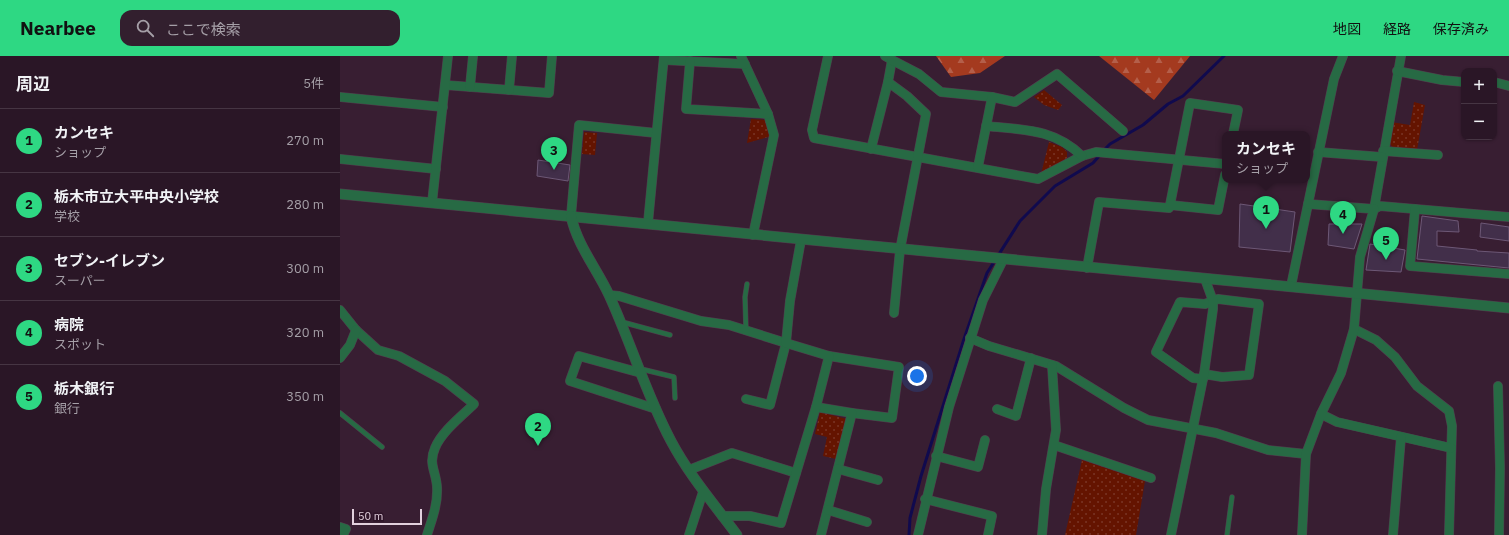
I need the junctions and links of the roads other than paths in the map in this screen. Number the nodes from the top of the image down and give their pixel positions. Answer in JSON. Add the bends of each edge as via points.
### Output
{"nodes":[{"id":1,"x":448,"y":56,"type":"edge"},
{"id":2,"x":473,"y":56,"type":"edge"},
{"id":3,"x":512,"y":56,"type":"edge"},
{"id":4,"x":552,"y":56,"type":"edge"},
{"id":5,"x":828,"y":56,"type":"edge"},
{"id":6,"x":1343,"y":56,"type":"edge"},
{"id":7,"x":1401,"y":56,"type":"edge"},
{"id":8,"x":664,"y":58,"type":"edge"},
{"id":9,"x":889,"y":58,"type":"edge"},
{"id":10,"x":743,"y":60,"type":"edge"},
{"id":11,"x":690,"y":61,"type":"junction"},
{"id":12,"x":1397,"y":71,"type":"junction"},
{"id":13,"x":888,"y":82,"type":"junction"},
{"id":14,"x":1461,"y":82,"type":"edge"},
{"id":15,"x":1497,"y":83,"type":"edge"},
{"id":16,"x":445,"y":85,"type":"junction"},
{"id":17,"x":1509,"y":86,"type":"edge"},
{"id":18,"x":470,"y":87,"type":"junction"},
{"id":19,"x":509,"y":90,"type":"junction"},
{"id":20,"x":340,"y":97,"type":"edge"},
{"id":21,"x":992,"y":97,"type":"junction"},
{"id":22,"x":443,"y":108,"type":"junction"},
{"id":23,"x":768,"y":114,"type":"junction"},
{"id":24,"x":986,"y":126,"type":"junction"},
{"id":25,"x":1234,"y":131,"type":"edge"},
{"id":26,"x":1124,"y":132,"type":"dead end"},
{"id":27,"x":656,"y":133,"type":"junction"},
{"id":28,"x":871,"y":149,"type":"junction"},
{"id":29,"x":1383,"y":154,"type":"junction"},
{"id":30,"x":1438,"y":155,"type":"dead end"},
{"id":31,"x":917,"y":156,"type":"junction"},
{"id":32,"x":1082,"y":156,"type":"junction"},
{"id":33,"x":1314,"y":157,"type":"edge"},
{"id":34,"x":340,"y":159,"type":"edge"},
{"id":35,"x":1180,"y":159,"type":"junction"},
{"id":36,"x":1222,"y":164,"type":"edge"},
{"id":37,"x":978,"y":168,"type":"junction"},
{"id":38,"x":436,"y":169,"type":"junction"},
{"id":39,"x":1223,"y":183,"type":"edge"},
{"id":40,"x":340,"y":194,"type":"edge"},
{"id":41,"x":432,"y":203,"type":"junction"},
{"id":42,"x":1308,"y":204,"type":"junction"},
{"id":43,"x":1170,"y":205,"type":"junction"},
{"id":44,"x":1374,"y":209,"type":"junction"},
{"id":45,"x":1415,"y":209,"type":"junction"},
{"id":46,"x":571,"y":216,"type":"junction"},
{"id":47,"x":1509,"y":217,"type":"edge"},
{"id":48,"x":648,"y":224,"type":"junction"},
{"id":49,"x":753,"y":235,"type":"junction"},
{"id":50,"x":801,"y":240,"type":"junction"},
{"id":51,"x":900,"y":250,"type":"junction"},
{"id":52,"x":1003,"y":260,"type":"junction"},
{"id":53,"x":1087,"y":268,"type":"junction"},
{"id":54,"x":1509,"y":274,"type":"edge"},
{"id":55,"x":1205,"y":279,"type":"junction"},
{"id":56,"x":747,"y":284,"type":"dead end"},
{"id":57,"x":1291,"y":286,"type":"junction"},
{"id":58,"x":1356,"y":292,"type":"junction"},
{"id":59,"x":609,"y":295,"type":"junction"},
{"id":60,"x":1213,"y":301,"type":"junction"},
{"id":61,"x":1509,"y":308,"type":"edge"},
{"id":62,"x":340,"y":310,"type":"edge"},
{"id":63,"x":894,"y":313,"type":"dead end"},
{"id":64,"x":620,"y":322,"type":"junction"},
{"id":65,"x":1354,"y":329,"type":"junction"},
{"id":66,"x":356,"y":330,"type":"junction"},
{"id":67,"x":746,"y":330,"type":"junction"},
{"id":68,"x":670,"y":335,"type":"dead end"},
{"id":69,"x":970,"y":338,"type":"junction"},
{"id":70,"x":786,"y":343,"type":"junction"},
{"id":71,"x":829,"y":356,"type":"junction"},
{"id":72,"x":340,"y":358,"type":"edge"},
{"id":73,"x":1031,"y":358,"type":"junction"},
{"id":74,"x":1052,"y":365,"type":"junction"},
{"id":75,"x":640,"y":371,"type":"junction"},
{"id":76,"x":1203,"y":376,"type":"junction"},
{"id":77,"x":1498,"y":386,"type":"dead end"},
{"id":78,"x":675,"y":398,"type":"dead end"},
{"id":79,"x":746,"y":399,"type":"dead end"},
{"id":80,"x":816,"y":407,"type":"junction"},
{"id":81,"x":656,"y":409,"type":"junction"},
{"id":82,"x":997,"y":409,"type":"dead end"},
{"id":83,"x":340,"y":412,"type":"edge"},
{"id":84,"x":852,"y":413,"type":"junction"},
{"id":85,"x":1320,"y":414,"type":"junction"},
{"id":86,"x":1193,"y":428,"type":"junction"},
{"id":87,"x":1401,"y":437,"type":"junction"},
{"id":88,"x":986,"y":440,"type":"dead end"},
{"id":89,"x":1054,"y":445,"type":"junction"},
{"id":90,"x":382,"y":447,"type":"dead end"},
{"id":91,"x":1451,"y":448,"type":"junction"},
{"id":92,"x":1306,"y":454,"type":"junction"},
{"id":93,"x":936,"y":456,"type":"junction"},
{"id":94,"x":838,"y":469,"type":"junction"},
{"id":95,"x":689,"y":470,"type":"junction"},
{"id":96,"x":796,"y":473,"type":"junction"},
{"id":97,"x":1151,"y":478,"type":"dead end"},
{"id":98,"x":878,"y":480,"type":"dead end"},
{"id":99,"x":703,"y":492,"type":"junction"},
{"id":100,"x":1232,"y":497,"type":"dead end"},
{"id":101,"x":925,"y":499,"type":"junction"},
{"id":102,"x":828,"y":510,"type":"junction"},
{"id":103,"x":722,"y":516,"type":"junction"},
{"id":104,"x":867,"y":522,"type":"dead end"},
{"id":105,"x":340,"y":527,"type":"edge"},
{"id":106,"x":343,"y":535,"type":"edge"},
{"id":107,"x":427,"y":535,"type":"edge"},
{"id":108,"x":689,"y":535,"type":"edge"},
{"id":109,"x":737,"y":535,"type":"edge"},
{"id":110,"x":821,"y":535,"type":"edge"},
{"id":111,"x":918,"y":535,"type":"edge"},
{"id":112,"x":988,"y":535,"type":"edge"},
{"id":113,"x":1042,"y":535,"type":"edge"},
{"id":114,"x":1171,"y":535,"type":"edge"},
{"id":115,"x":1227,"y":535,"type":"edge"},
{"id":116,"x":1302,"y":535,"type":"edge"},
{"id":117,"x":1393,"y":535,"type":"edge"},
{"id":118,"x":1449,"y":535,"type":"edge"},
{"id":119,"x":1499,"y":535,"type":"edge"}],
"edges":[{"from":1,"to":16,"type":"street"},
{"from":2,"to":18,"type":"street"},
{"from":3,"to":19,"type":"street"},
{"from":4,"to":19,"type":"street","via":[[549,93]]},
{"from":5,"to":28,"type":"street","via":[[812,135],[814,138]]},
{"from":6,"to":33,"type":"street","via":[[1334,79]]},
{"from":7,"to":12,"type":"street"},
{"from":8,"to":11,"type":"street"},
{"from":8,"to":27,"type":"street"},
{"from":9,"to":13,"type":"street"},
{"from":9,"to":21,"type":"street","via":[[919,74],[941,92]]},
{"from":10,"to":11,"type":"street"},
{"from":10,"to":23,"type":"street"},
{"from":11,"to":23,"type":"street","via":[[686,109]]},
{"from":12,"to":14,"type":"street"},
{"from":12,"to":29,"type":"street"},
{"from":13,"to":28,"type":"street"},
{"from":13,"to":31,"type":"street","via":[[926,114]]},
{"from":15,"to":17,"type":"street"},
{"from":16,"to":18,"type":"street"},
{"from":16,"to":22,"type":"street"},
{"from":18,"to":19,"type":"street"},
{"from":20,"to":22,"type":"street"},
{"from":21,"to":24,"type":"street"},
{"from":21,"to":26,"type":"street","via":[[1015,102],[1057,74]]},
{"from":22,"to":38,"type":"street"},
{"from":23,"to":49,"type":"street","via":[[774,135]]},
{"from":24,"to":32,"type":"street","via":[[1047,133],[1072,146]]},
{"from":24,"to":37,"type":"street"},
{"from":25,"to":35,"type":"street","via":[[1238,110],[1190,102]]},
{"from":27,"to":46,"type":"street","via":[[580,125]]},
{"from":27,"to":48,"type":"street"},
{"from":28,"to":31,"type":"street"},
{"from":29,"to":30,"type":"street"},
{"from":29,"to":33,"type":"street"},
{"from":29,"to":44,"type":"street"},
{"from":31,"to":37,"type":"street"},
{"from":31,"to":51,"type":"street"},
{"from":32,"to":35,"type":"street","via":[[1096,152]]},
{"from":32,"to":37,"type":"street","via":[[1038,179]]},
{"from":33,"to":42,"type":"street"},
{"from":34,"to":38,"type":"street"},
{"from":35,"to":36,"type":"street"},
{"from":35,"to":43,"type":"street"},
{"from":38,"to":41,"type":"street"},
{"from":39,"to":43,"type":"street","via":[[1218,210]]},
{"from":40,"to":41,"type":"street"},
{"from":41,"to":46,"type":"street"},
{"from":42,"to":44,"type":"street"},
{"from":42,"to":57,"type":"street"},
{"from":43,"to":53,"type":"street","via":[[1169,208],[1099,202]]},
{"from":44,"to":45,"type":"street","via":[[1380,206]]},
{"from":44,"to":58,"type":"street","via":[[1360,257]]},
{"from":45,"to":47,"type":"street"},
{"from":45,"to":54,"type":"street","via":[[1410,266]]},
{"from":46,"to":48,"type":"street"},
{"from":46,"to":59,"type":"street","via":[[577,236]]},
{"from":48,"to":49,"type":"street"},
{"from":49,"to":50,"type":"street"},
{"from":50,"to":51,"type":"street"},
{"from":50,"to":70,"type":"street","via":[[790,301]]},
{"from":51,"to":52,"type":"street"},
{"from":51,"to":63,"type":"street"},
{"from":52,"to":53,"type":"street"},
{"from":52,"to":69,"type":"street"},
{"from":53,"to":55,"type":"street"},
{"from":55,"to":57,"type":"street"},
{"from":55,"to":60,"type":"street"},
{"from":56,"to":67,"type":"lane"},
{"from":57,"to":58,"type":"street"},
{"from":58,"to":61,"type":"street"},
{"from":58,"to":65,"type":"street"},
{"from":59,"to":64,"type":"street"},
{"from":59,"to":67,"type":"street","via":[[701,321]]},
{"from":60,"to":76,"type":"street"},
{"from":60,"to":76,"type":"street","via":[[1205,304],[1180,302],[1156,352],[1192,378]]},
{"from":60,"to":76,"type":"street","via":[[1218,299],[1259,304],[1249,375]]},
{"from":62,"to":66,"type":"street"},
{"from":64,"to":68,"type":"lane"},
{"from":64,"to":75,"type":"street"},
{"from":65,"to":85,"type":"street","via":[[1341,373]]},
{"from":65,"to":91,"type":"street","via":[[1376,340],[1395,357],[1417,386],[1449,412],[1452,426]]},
{"from":66,"to":72,"type":"street","via":[[350,345]]},
{"from":66,"to":107,"type":"street","via":[[378,350],[399,356],[445,381],[474,404],[436,447],[431,465],[437,486],[436,507]]},
{"from":67,"to":70,"type":"street"},
{"from":69,"to":73,"type":"street"},
{"from":69,"to":93,"type":"street"},
{"from":70,"to":71,"type":"street"},
{"from":70,"to":79,"type":"street","via":[[770,405]]},
{"from":71,"to":80,"type":"street"},
{"from":71,"to":84,"type":"street","via":[[899,367],[892,418]]},
{"from":73,"to":74,"type":"street"},
{"from":73,"to":82,"type":"street","via":[[1016,416]]},
{"from":74,"to":86,"type":"street","via":[[1148,420]]},
{"from":74,"to":89,"type":"street","via":[[1056,430]]},
{"from":75,"to":78,"type":"lane","via":[[674,377]]},
{"from":75,"to":81,"type":"street"},
{"from":75,"to":81,"type":"street","via":[[579,356],[570,381]]},
{"from":76,"to":86,"type":"street"},
{"from":77,"to":119,"type":"street"},
{"from":80,"to":84,"type":"street"},
{"from":80,"to":96,"type":"street"},
{"from":81,"to":95,"type":"street"},
{"from":83,"to":90,"type":"lane"},
{"from":84,"to":94,"type":"street"},
{"from":85,"to":87,"type":"street","via":[[1337,422]]},
{"from":85,"to":92,"type":"street"},
{"from":86,"to":92,"type":"street","via":[[1268,450]]},
{"from":86,"to":114,"type":"street"},
{"from":87,"to":91,"type":"street"},
{"from":87,"to":117,"type":"street"},
{"from":88,"to":93,"type":"street","via":[[978,467]]},
{"from":89,"to":97,"type":"street"},
{"from":89,"to":113,"type":"street","via":[[1046,489]]},
{"from":91,"to":118,"type":"street"},
{"from":92,"to":116,"type":"street"},
{"from":93,"to":101,"type":"street"},
{"from":94,"to":98,"type":"street"},
{"from":94,"to":102,"type":"street"},
{"from":95,"to":96,"type":"street","via":[[732,453]]},
{"from":95,"to":99,"type":"street"},
{"from":96,"to":103,"type":"street","via":[[781,523],[750,516]]},
{"from":99,"to":103,"type":"street"},
{"from":99,"to":108,"type":"street"},
{"from":100,"to":115,"type":"lane"},
{"from":101,"to":111,"type":"street"},
{"from":101,"to":112,"type":"street","via":[[992,516]]},
{"from":102,"to":104,"type":"street"},
{"from":102,"to":110,"type":"street"},
{"from":103,"to":109,"type":"street"},
{"from":105,"to":106,"type":"street","via":[[346,529]]}]}
